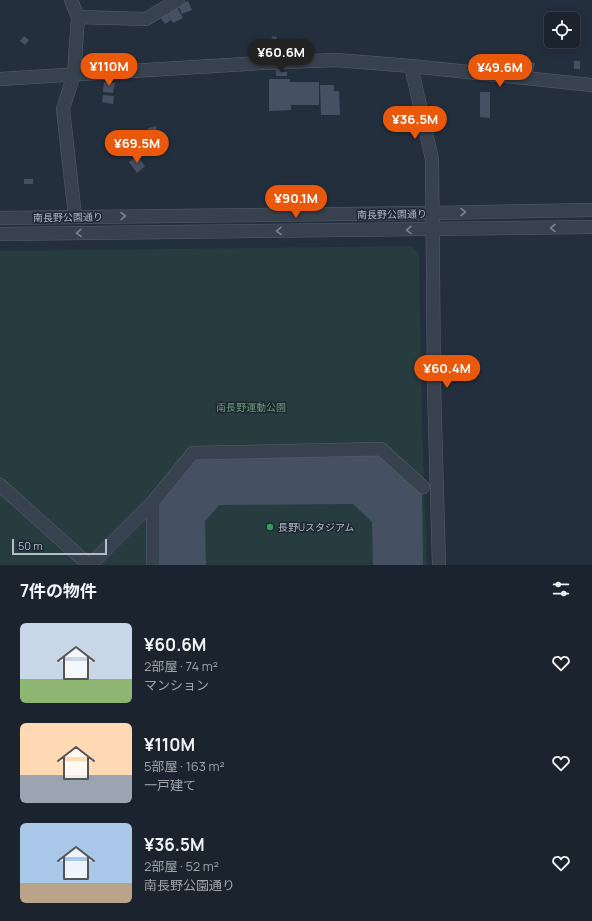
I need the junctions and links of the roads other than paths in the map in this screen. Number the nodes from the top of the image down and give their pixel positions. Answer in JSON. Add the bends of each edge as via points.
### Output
{"nodes":[{"id":1,"x":71,"y":0,"type":"edge"},
{"id":2,"x":178,"y":0,"type":"edge"},
{"id":3,"x":78,"y":17,"type":"junction"},
{"id":4,"x":411,"y":66,"type":"junction"},
{"id":5,"x":74,"y":74,"type":"junction"},
{"id":6,"x":0,"y":79,"type":"edge"},
{"id":7,"x":592,"y":85,"type":"edge"},
{"id":8,"x":592,"y":210,"type":"edge"},
{"id":9,"x":433,"y":213,"type":"junction"},
{"id":10,"x":74,"y":216,"type":"junction"},
{"id":11,"x":0,"y":218,"type":"edge"},
{"id":12,"x":592,"y":227,"type":"edge"},
{"id":13,"x":433,"y":230,"type":"junction"},
{"id":14,"x":0,"y":234,"type":"edge"},
{"id":15,"x":0,"y":485,"type":"edge"},
{"id":16,"x":423,"y":487,"type":"dead end"},
{"id":17,"x":153,"y":502,"type":"junction"},
{"id":18,"x":90,"y":565,"type":"edge"},
{"id":19,"x":153,"y":565,"type":"edge"},
{"id":20,"x":439,"y":565,"type":"edge"}],
"edges":[{"from":1,"to":3,"type":"street"},
{"from":2,"to":3,"type":"street","via":[[146,19]]},
{"from":3,"to":5,"type":"street"},
{"from":4,"to":5,"type":"street","via":[[336,60]]},
{"from":4,"to":7,"type":"street"},
{"from":4,"to":9,"type":"street","via":[[432,159]]},
{"from":5,"to":6,"type":"street"},
{"from":5,"to":10,"type":"street","via":[[63,108]]},
{"from":9,"to":8,"type":"street","name":"南長野公園通り","one_way":true},
{"from":10,"to":9,"type":"street","name":"南長野公園通り","one_way":true},
{"from":9,"to":13,"type":"street"},
{"from":10,"to":11,"type":"street","name":"南長野公園通り"},
{"from":12,"to":13,"type":"street","name":"南長野公園通り","one_way":true},
{"from":13,"to":14,"type":"street","name":"南長野公園通り","one_way":true},
{"from":13,"to":20,"type":"street"},
{"from":15,"to":18,"type":"street"},
{"from":16,"to":17,"type":"street","via":[[381,449],[193,452]]},
{"from":17,"to":18,"type":"street"},
{"from":17,"to":19,"type":"street"}]}
